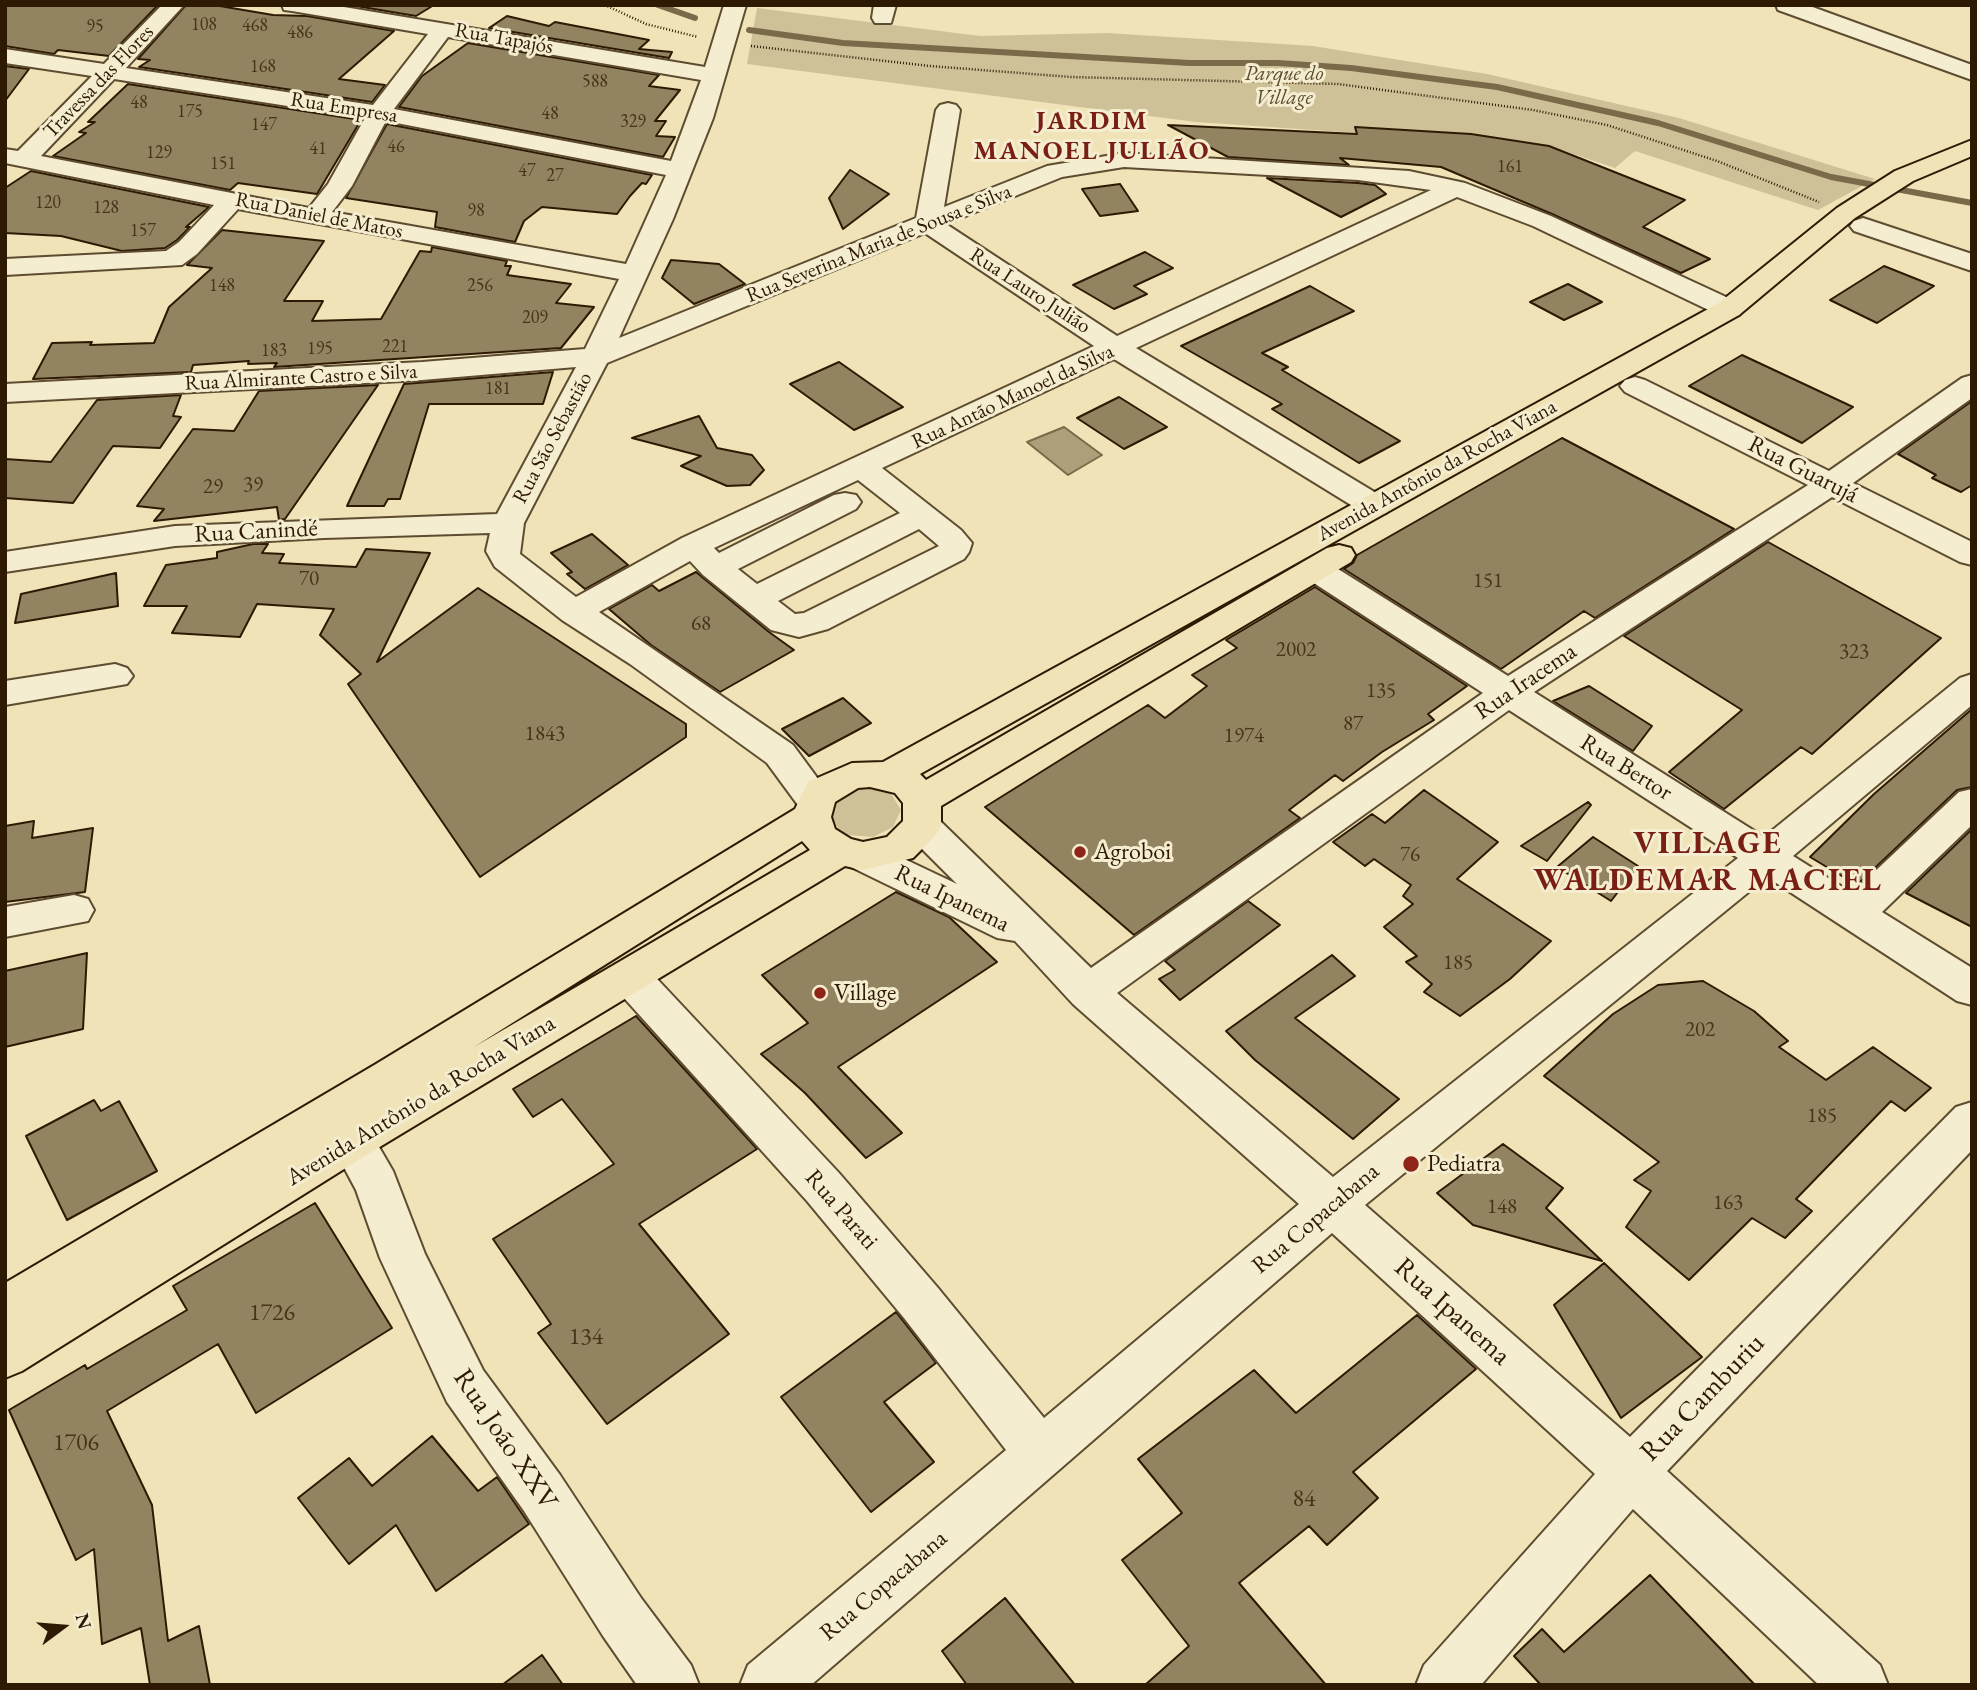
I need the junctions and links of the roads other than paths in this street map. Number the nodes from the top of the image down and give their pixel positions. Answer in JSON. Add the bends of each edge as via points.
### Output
{"nodes":[{"id":1,"x":174,"y":5,"type":"edge"},
{"id":2,"x":292,"y":5,"type":"edge"},
{"id":3,"x":735,"y":5,"type":"edge"},
{"id":4,"x":1786,"y":5,"type":"edge"},
{"id":5,"x":443,"y":29,"type":"junction"},
{"id":6,"x":5,"y":57,"type":"edge"},
{"id":7,"x":109,"y":73,"type":"junction"},
{"id":8,"x":1972,"y":73,"type":"edge"},
{"id":9,"x":715,"y":75,"type":"junction"},
{"id":10,"x":948,"y":110,"type":"dead end"},
{"id":11,"x":379,"y":113,"type":"junction"},
{"id":12,"x":1972,"y":147,"type":"edge"},
{"id":13,"x":15,"y":158,"type":"edge"},
{"id":14,"x":1972,"y":169,"type":"edge"},
{"id":15,"x":680,"y":170,"type":"junction"},
{"id":16,"x":1455,"y":188,"type":"junction"},
{"id":17,"x":234,"y":199,"type":"junction"},
{"id":18,"x":1861,"y":215,"type":"junction"},
{"id":19,"x":315,"y":217,"type":"junction"},
{"id":20,"x":928,"y":224,"type":"junction"},
{"id":21,"x":1972,"y":263,"type":"edge"},
{"id":22,"x":5,"y":267,"type":"edge"},
{"id":23,"x":634,"y":274,"type":"junction"},
{"id":24,"x":1728,"y":309,"type":"junction"},
{"id":25,"x":1116,"y":348,"type":"junction"},
{"id":26,"x":596,"y":357,"type":"junction"},
{"id":27,"x":1972,"y":384,"type":"edge"},
{"id":28,"x":1634,"y":386,"type":"junction"},
{"id":29,"x":5,"y":393,"type":"edge"},
{"id":30,"x":871,"y":476,"type":"junction"},
{"id":31,"x":1831,"y":484,"type":"junction"},
{"id":32,"x":1375,"y":506,"type":"junction"},
{"id":33,"x":922,"y":514,"type":"junction"},
{"id":34,"x":508,"y":523,"type":"junction"},
{"id":35,"x":1972,"y":555,"type":"edge"},
{"id":36,"x":704,"y":557,"type":"junction"},
{"id":37,"x":5,"y":562,"type":"edge"},
{"id":38,"x":1315,"y":569,"type":"junction"},
{"id":39,"x":754,"y":599,"type":"junction"},
{"id":40,"x":574,"y":612,"type":"junction"},
{"id":41,"x":116,"y":676,"type":"dead end"},
{"id":42,"x":1972,"y":686,"type":"edge"},
{"id":43,"x":5,"y":693,"type":"edge"},
{"id":44,"x":1508,"y":693,"type":"junction"},
{"id":45,"x":780,"y":754,"type":"junction"},
{"id":46,"x":888,"y":776,"type":"junction"},
{"id":47,"x":847,"y":778,"type":"junction"},
{"id":48,"x":1972,"y":802,"type":"edge"},
{"id":49,"x":814,"y":810,"type":"junction"},
{"id":50,"x":922,"y":813,"type":"junction"},
{"id":51,"x":852,"y":854,"type":"junction"},
{"id":52,"x":1766,"y":857,"type":"junction"},
{"id":53,"x":74,"y":910,"type":"dead end"},
{"id":54,"x":1855,"y":914,"type":"junction"},
{"id":55,"x":5,"y":922,"type":"edge"},
{"id":56,"x":1041,"y":942,"type":"junction"},
{"id":57,"x":630,"y":977,"type":"junction"},
{"id":58,"x":1972,"y":989,"type":"edge"},
{"id":59,"x":1088,"y":992,"type":"junction"},
{"id":60,"x":1972,"y":1120,"type":"edge"},
{"id":61,"x":352,"y":1140,"type":"junction"},
{"id":62,"x":1332,"y":1204,"type":"junction"},
{"id":63,"x":5,"y":1309,"type":"edge"},
{"id":64,"x":5,"y":1354,"type":"edge"},
{"id":65,"x":1040,"y":1453,"type":"junction"},
{"id":66,"x":1631,"y":1472,"type":"junction"},
{"id":67,"x":671,"y":1685,"type":"edge"},
{"id":68,"x":768,"y":1685,"type":"edge"},
{"id":69,"x":1444,"y":1685,"type":"edge"},
{"id":70,"x":1860,"y":1685,"type":"edge"}],
"edges":[{"from":1,"to":7,"type":"street","name":"Travessa das Flores"},
{"from":2,"to":5,"type":"street","name":"Rua Tapajós"},
{"from":3,"to":9,"type":"street","name":"Rua São Sebastião"},
{"from":4,"to":8,"type":"street"},
{"from":5,"to":9,"type":"street","name":"Rua Tapajós"},
{"from":5,"to":11,"type":"street"},
{"from":6,"to":7,"type":"street","name":"Rua Empresa"},
{"from":7,"to":11,"type":"street","name":"Rua Empresa"},
{"from":7,"to":13,"type":"street","name":"Travessa das Flores"},
{"from":9,"to":15,"type":"street","name":"Rua São Sebastião"},
{"from":10,"to":20,"type":"street"},
{"from":11,"to":15,"type":"street","name":"Rua Empresa"},
{"from":11,"to":19,"type":"street","via":[[339,186]]},
{"from":12,"to":18,"type":"main road","name":"Avenida Antônio da Rocha Viana","via":[[1904,176]]},
{"from":13,"to":17,"type":"street","name":"Rua Daniel de Matos"},
{"from":14,"to":18,"type":"main road","name":"Avenida Antônio da Rocha Viana"},
{"from":15,"to":23,"type":"street","name":"Rua São Sebastião"},
{"from":16,"to":20,"type":"street","name":"Rua Severina Maria de Sousa e Silva","via":[[1358,173],[1124,160],[1056,172]]},
{"from":16,"to":24,"type":"street","name":"Rua Severina Maria de Sousa e Silva","via":[[1542,221]]},
{"from":16,"to":25,"type":"street","name":"Rua Antão Manoel da Silva"},
{"from":17,"to":19,"type":"street","name":"Rua Daniel de Matos"},
{"from":17,"to":22,"type":"street","via":[[173,259]]},
{"from":18,"to":21,"type":"street"},
{"from":18,"to":24,"type":"main road","name":"Avenida Antônio da Rocha Viana"},
{"from":18,"to":28,"type":"main road","name":"Avenida Antônio da Rocha Viana","via":[[1776,302]]},
{"from":19,"to":23,"type":"street","name":"Rua Daniel de Matos"},
{"from":20,"to":25,"type":"street","name":"Rua Lauro Julião"},
{"from":20,"to":26,"type":"street","name":"Rua Severina Maria de Sousa e Silva"},
{"from":23,"to":26,"type":"street","name":"Rua São Sebastião"},
{"from":24,"to":32,"type":"main road","name":"Avenida Antônio da Rocha Viana"},
{"from":25,"to":30,"type":"street","name":"Rua Antão Manoel da Silva"},
{"from":25,"to":32,"type":"street","name":"Rua Lauro Julião"},
{"from":26,"to":29,"type":"street","name":"Rua Almirante Castro e Silva","via":[[422,372]]},
{"from":26,"to":34,"type":"street","name":"Rua São Sebastião"},
{"from":27,"to":31,"type":"street","name":"Rua Iracema"},
{"from":28,"to":31,"type":"street","name":"Rua Guarujá"},
{"from":28,"to":38,"type":"main road","name":"Avenida Antônio da Rocha Viana"},
{"from":30,"to":33,"type":"street"},
{"from":30,"to":36,"type":"street","name":"Rua Antão Manoel da Silva"},
{"from":31,"to":35,"type":"street","name":"Rua Guarujá"},
{"from":31,"to":44,"type":"street","name":"Rua Iracema"},
{"from":32,"to":46,"type":"main road","name":"Avenida Antônio da Rocha Viana"},
{"from":33,"to":39,"type":"street"},
{"from":33,"to":39,"type":"street","via":[[956,543],[950,554],[806,626],[783,622]]},
{"from":34,"to":37,"type":"street","name":"Rua Canindé","via":[[175,536]]},
{"from":34,"to":40,"type":"street","name":"Rua São Sebastião","via":[[502,551],[507,560]]},
{"from":36,"to":39,"type":"street"},
{"from":36,"to":40,"type":"street"},
{"from":38,"to":44,"type":"street","name":"Rua Bertor"},
{"from":38,"to":50,"type":"main road","name":"Avenida Antônio da Rocha Viana"},
{"from":40,"to":45,"type":"street","name":"Rua São Sebastião"},
{"from":41,"to":43,"type":"street"},
{"from":42,"to":52,"type":"street","name":"Rua Copacabana"},
{"from":44,"to":52,"type":"street","name":"Rua Bertor"},
{"from":44,"to":59,"type":"street","name":"Rua Iracema"},
{"from":45,"to":47,"type":"street","name":"Rua São Sebastião"},
{"from":45,"to":49,"type":"street","name":"Rua São Sebastião"},
{"from":46,"to":47,"type":"main road"},
{"from":46,"to":50,"type":"main road","via":[[908,783]]},
{"from":47,"to":49,"type":"main road","via":[[821,791]]},
{"from":48,"to":54,"type":"street"},
{"from":49,"to":51,"type":"main road","via":[[820,837]]},
{"from":49,"to":63,"type":"main road","name":"Avenida Antônio da Rocha Viana","via":[[391,1077]]},
{"from":50,"to":51,"type":"main road","via":[[899,848]]},
{"from":50,"to":56,"type":"street","name":"Rua Ipanema"},
{"from":51,"to":56,"type":"street","name":"Rua Ipanema"},
{"from":51,"to":57,"type":"main road","name":"Avenida Antônio da Rocha Viana"},
{"from":52,"to":54,"type":"street","name":"Rua Bertor"},
{"from":52,"to":62,"type":"street","name":"Rua Copacabana"},
{"from":53,"to":55,"type":"street"},
{"from":54,"to":58,"type":"street","name":"Rua Bertor"},
{"from":56,"to":59,"type":"street","name":"Rua Ipanema"},
{"from":57,"to":61,"type":"main road","name":"Avenida Antônio da Rocha Viana"},
{"from":57,"to":65,"type":"street","name":"Rua Parati","via":[[823,1187]]},
{"from":59,"to":62,"type":"street","name":"Rua Ipanema"},
{"from":60,"to":66,"type":"street","name":"Rua Camburiu"},
{"from":61,"to":64,"type":"main road","name":"Avenida Antônio da Rocha Viana"},
{"from":61,"to":67,"type":"street","name":"Rua João XXV","via":[[377,1185],[403,1258],[465,1386]]},
{"from":62,"to":65,"type":"street","name":"Rua Copacabana"},
{"from":62,"to":66,"type":"street","name":"Rua Ipanema"},
{"from":65,"to":68,"type":"street","name":"Rua Copacabana"},
{"from":66,"to":69,"type":"street","name":"Rua Camburiu"},
{"from":66,"to":70,"type":"street","name":"Rua Ipanema"}]}
